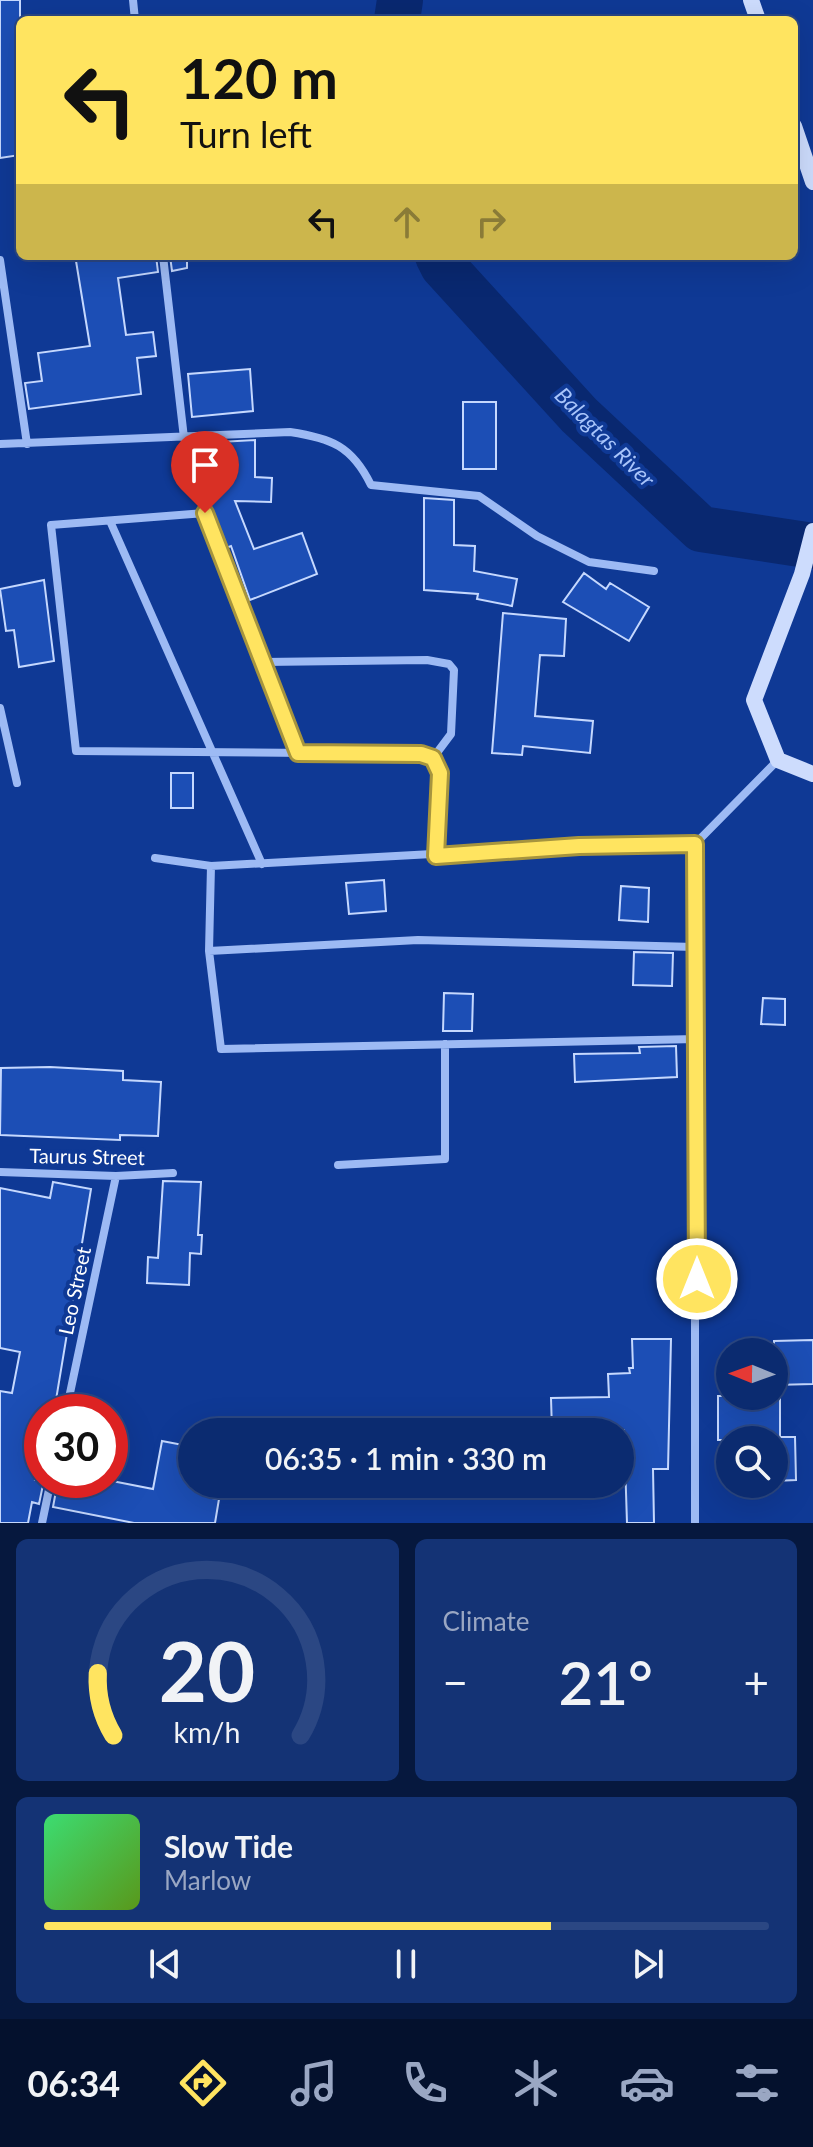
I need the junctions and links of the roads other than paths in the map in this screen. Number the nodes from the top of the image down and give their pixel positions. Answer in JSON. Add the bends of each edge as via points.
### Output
{"nodes":[{"id":1,"x":798,"y":138,"type":"edge"},
{"id":2,"x":813,"y":182,"type":"edge"},
{"id":3,"x":0,"y":260,"type":"edge"},
{"id":4,"x":163,"y":260,"type":"edge"},
{"id":5,"x":184,"y":438,"type":"junction"},
{"id":6,"x":0,"y":444,"type":"edge"},
{"id":7,"x":27,"y":444,"type":"junction"},
{"id":8,"x":110,"y":521,"type":"junction"},
{"id":9,"x":813,"y":531,"type":"edge"},
{"id":10,"x":654,"y":571,"type":"dead end"},
{"id":11,"x":263,"y":662,"type":"junction"},
{"id":12,"x":0,"y":708,"type":"edge"},
{"id":13,"x":298,"y":753,"type":"junction"},
{"id":14,"x":216,"y":755,"type":"junction"},
{"id":15,"x":433,"y":758,"type":"junction"},
{"id":16,"x":778,"y":760,"type":"junction"},
{"id":17,"x":813,"y":774,"type":"edge"},
{"id":18,"x":17,"y":783,"type":"dead end"},
{"id":19,"x":695,"y":844,"type":"junction"},
{"id":20,"x":436,"y":856,"type":"junction"},
{"id":21,"x":155,"y":858,"type":"dead end"},
{"id":22,"x":262,"y":864,"type":"junction"},
{"id":23,"x":211,"y":866,"type":"junction"},
{"id":24,"x":695,"y":947,"type":"junction"},
{"id":25,"x":209,"y":951,"type":"junction"},
{"id":26,"x":696,"y":1039,"type":"junction"},
{"id":27,"x":445,"y":1044,"type":"junction"},
{"id":28,"x":338,"y":1165,"type":"dead end"},
{"id":29,"x":0,"y":1172,"type":"edge"},
{"id":30,"x":173,"y":1173,"type":"dead end"},
{"id":31,"x":116,"y":1176,"type":"junction"},
{"id":32,"x":70,"y":1394,"type":"edge"},
{"id":33,"x":47,"y":1498,"type":"edge"},
{"id":34,"x":42,"y":1523,"type":"edge"},
{"id":35,"x":695,"y":1523,"type":"edge"}],
"edges":[{"from":1,"to":2,"type":"street"},
{"from":3,"to":7,"type":"street"},
{"from":4,"to":5,"type":"street"},
{"from":5,"to":7,"type":"street"},
{"from":5,"to":10,"type":"street","via":[[290,432],[324,437],[359,460],[371,485],[479,496],[537,536],[589,562]]},
{"from":6,"to":7,"type":"street"},
{"from":8,"to":11,"type":"street","via":[[205,513]]},
{"from":8,"to":14,"type":"street"},
{"from":8,"to":14,"type":"street","via":[[51,525],[76,751]]},
{"from":9,"to":16,"type":"street","via":[[754,700]]},
{"from":11,"to":13,"type":"street"},
{"from":11,"to":15,"type":"street","via":[[449,664],[454,670],[451,734]]},
{"from":12,"to":18,"type":"street"},
{"from":13,"to":14,"type":"street"},
{"from":13,"to":15,"type":"street"},
{"from":14,"to":22,"type":"street"},
{"from":15,"to":20,"type":"street","via":[[440,773]]},
{"from":16,"to":17,"type":"street"},
{"from":16,"to":19,"type":"street"},
{"from":19,"to":20,"type":"street"},
{"from":19,"to":24,"type":"street"},
{"from":20,"to":22,"type":"street"},
{"from":21,"to":23,"type":"street"},
{"from":22,"to":23,"type":"street"},
{"from":23,"to":25,"type":"street"},
{"from":24,"to":25,"type":"street","via":[[418,940]]},
{"from":24,"to":26,"type":"street"},
{"from":25,"to":27,"type":"street","via":[[221,1049]]},
{"from":26,"to":27,"type":"street"},
{"from":26,"to":35,"type":"street"},
{"from":27,"to":28,"type":"street","via":[[445,1159]]},
{"from":29,"to":31,"type":"street","name":"Taurus Street"},
{"from":30,"to":31,"type":"street","name":"Taurus Street"},
{"from":31,"to":32,"type":"street","name":"Leo Street"},
{"from":33,"to":34,"type":"street"}]}
